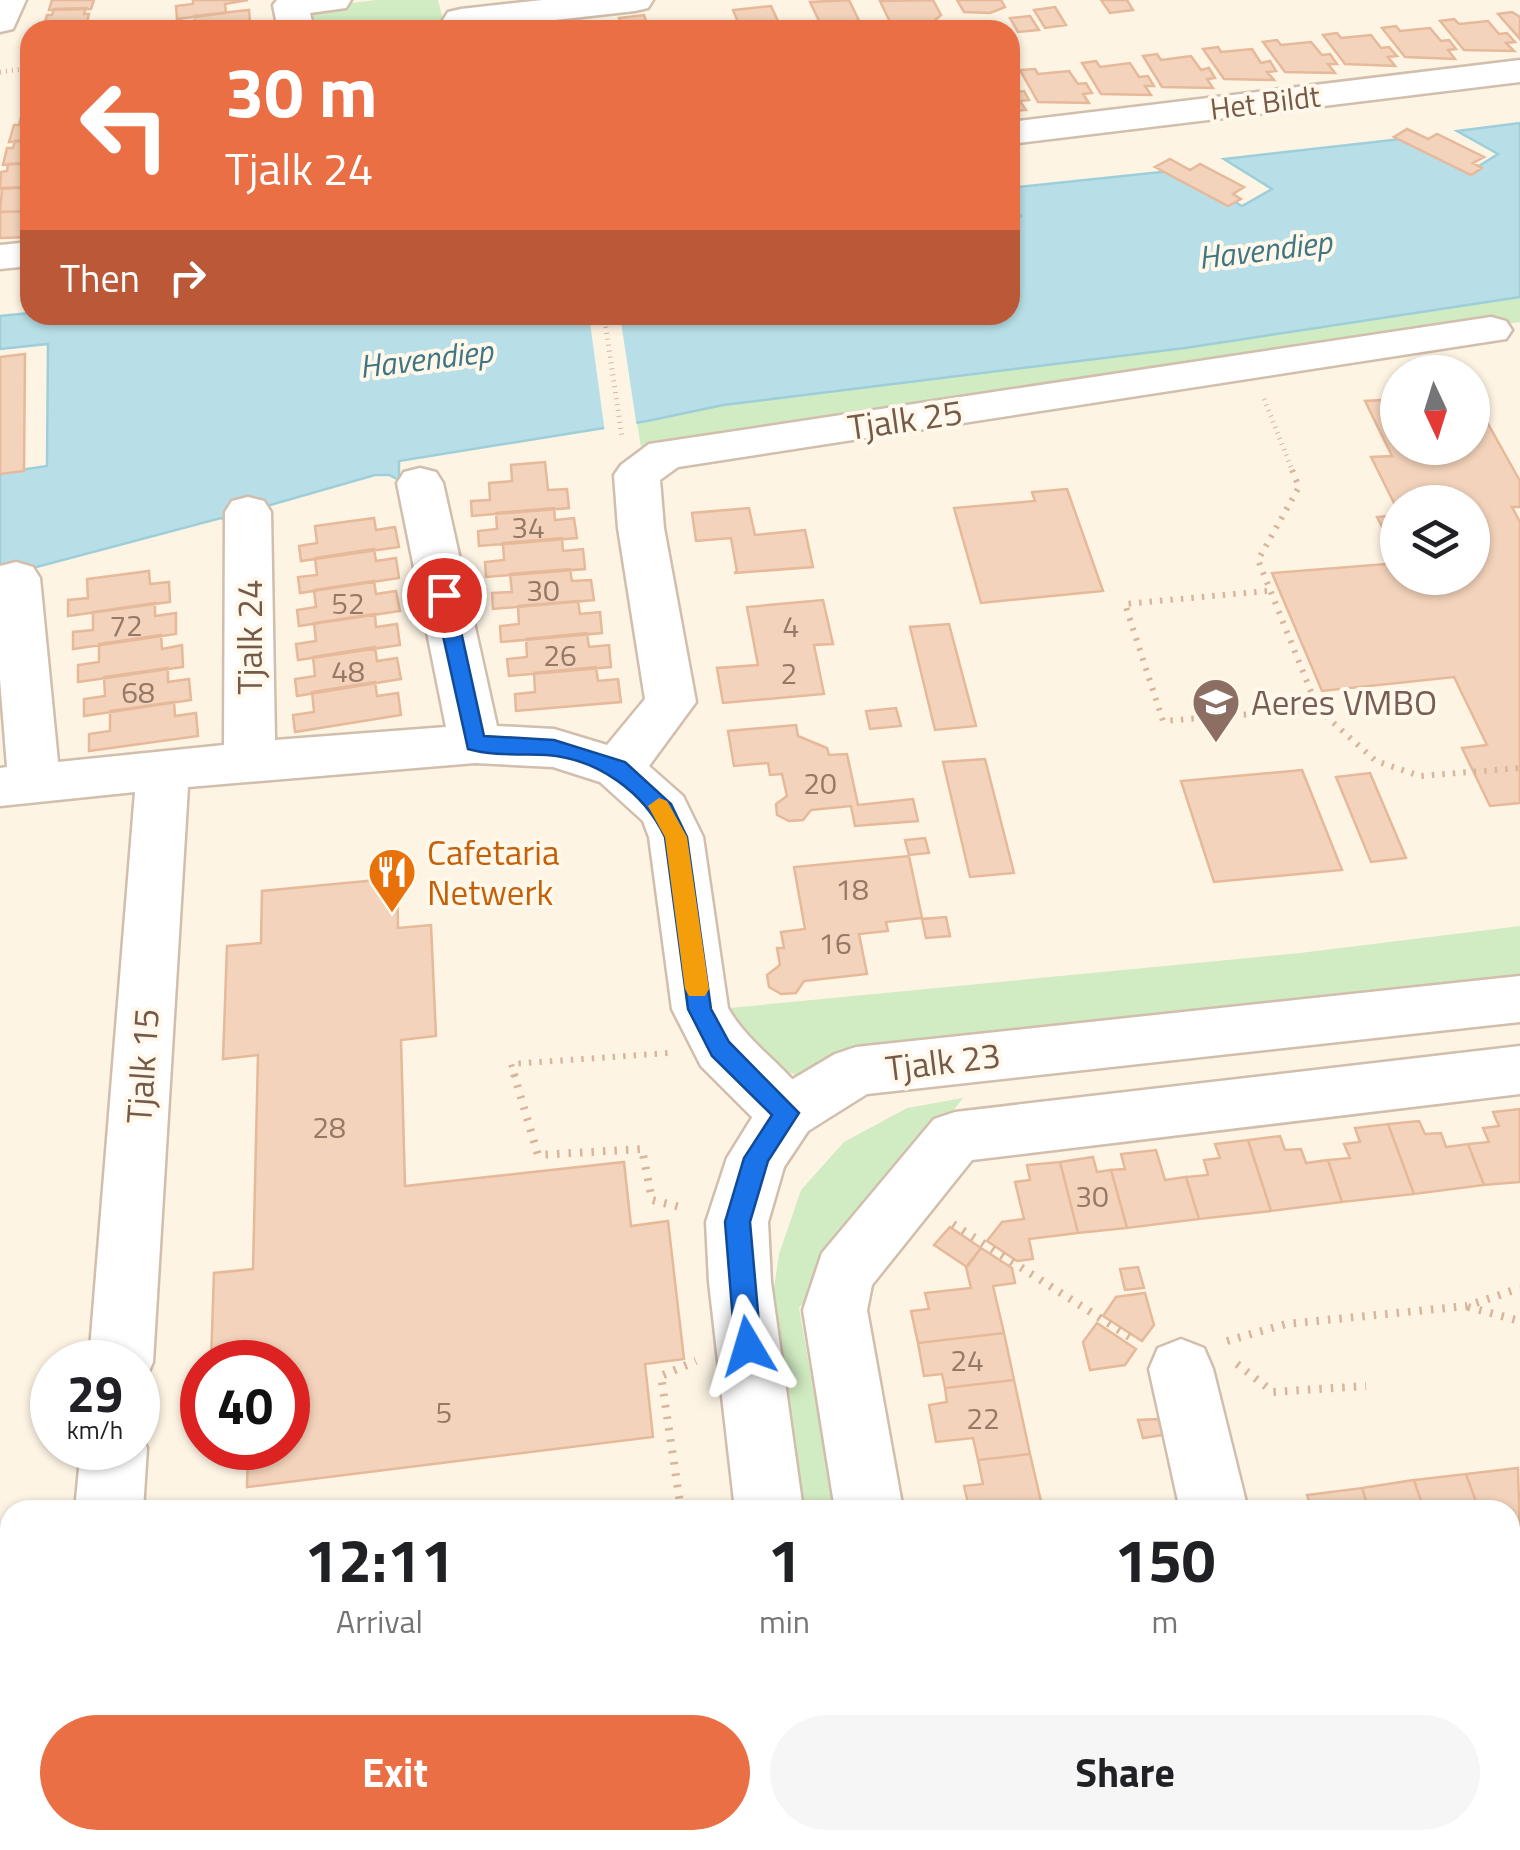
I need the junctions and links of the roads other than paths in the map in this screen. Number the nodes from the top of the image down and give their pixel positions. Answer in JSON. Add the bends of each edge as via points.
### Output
{"nodes":[{"id":1,"x":8,"y":0,"type":"edge"},
{"id":2,"x":333,"y":0,"type":"edge"},
{"id":3,"x":635,"y":0,"type":"edge"},
{"id":4,"x":540,"y":13,"type":"edge"},
{"id":5,"x":461,"y":17,"type":"edge"},
{"id":6,"x":294,"y":20,"type":"edge"},
{"id":7,"x":0,"y":21,"type":"edge"},
{"id":8,"x":1520,"y":71,"type":"edge"},
{"id":9,"x":1020,"y":133,"type":"edge"},
{"id":10,"x":1491,"y":330,"type":"dead end"},
{"id":11,"x":420,"y":483,"type":"dead end"},
{"id":12,"x":248,"y":512,"type":"dead end"},
{"id":13,"x":16,"y":578,"type":"dead end"},
{"id":14,"x":475,"y":744,"type":"junction"},
{"id":15,"x":250,"y":761,"type":"junction"},
{"id":16,"x":618,"y":768,"type":"junction"},
{"id":17,"x":162,"y":770,"type":"junction"},
{"id":18,"x":17,"y":785,"type":"edge"},
{"id":19,"x":1520,"y":999,"type":"edge"},
{"id":20,"x":1520,"y":1070,"type":"edge"},
{"id":21,"x":787,"y":1113,"type":"junction"},
{"id":22,"x":123,"y":1340,"type":"edge"},
{"id":23,"x":1197,"y":1357,"type":"road end"},
{"id":24,"x":112,"y":1470,"type":"edge"},
{"id":25,"x":110,"y":1500,"type":"edge"},
{"id":26,"x":768,"y":1500,"type":"edge"},
{"id":27,"x":867,"y":1500,"type":"edge"},
{"id":28,"x":1213,"y":1500,"type":"edge"}],
"edges":[{"from":1,"to":7,"type":"street"},
{"from":2,"to":6,"type":"street","via":[[292,5]]},
{"from":3,"to":4,"type":"street"},
{"from":4,"to":5,"type":"street"},
{"from":8,"to":9,"type":"street","name":"Het Bildt"},
{"from":10,"to":16,"type":"street","name":"Tjalk 25","via":[[665,454],[637,475],[671,702]]},
{"from":11,"to":14,"type":"street"},
{"from":12,"to":15,"type":"street","name":"Tjalk 24"},
{"from":13,"to":18,"type":"street"},
{"from":14,"to":15,"type":"street"},
{"from":14,"to":16,"type":"street","via":[[554,748]]},
{"from":15,"to":17,"type":"street"},
{"from":16,"to":21,"type":"street","via":[[664,810],[676,837],[700,1009],[721,1049]]},
{"from":17,"to":18,"type":"street"},
{"from":17,"to":22,"type":"street","name":"Tjalk 15"},
{"from":19,"to":21,"type":"street","name":"Tjalk 23","via":[[856,1071]]},
{"from":20,"to":27,"type":"street","via":[[955,1137],[844,1273],[836,1310]]},
{"from":21,"to":26,"type":"street","name":"Tjalk 23","via":[[757,1158],[737,1222]]},
{"from":23,"to":28,"type":"street"},
{"from":24,"to":25,"type":"street"}]}
